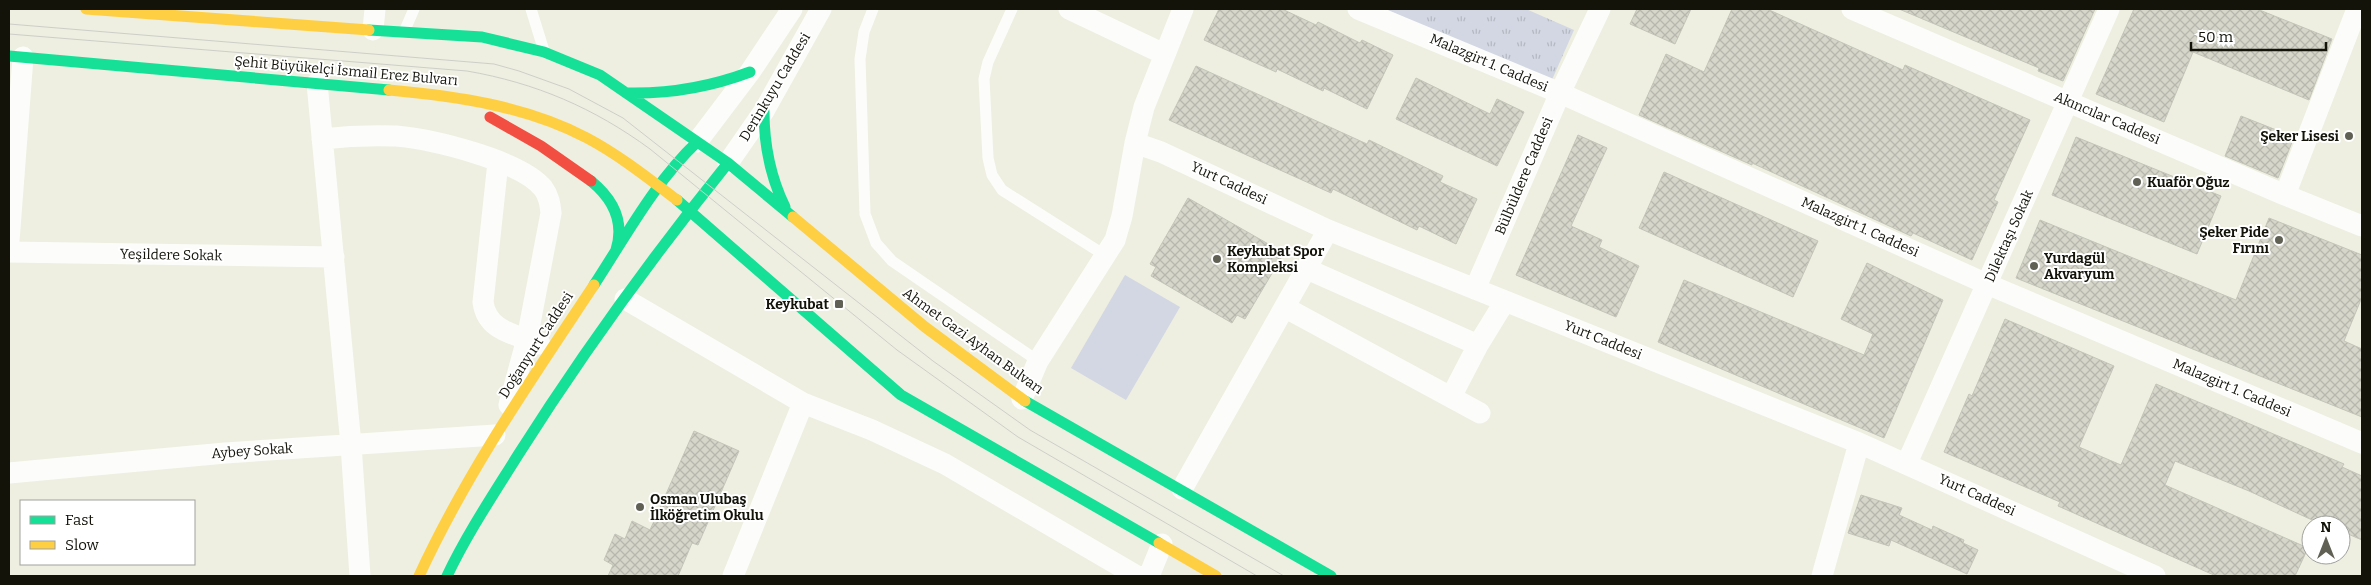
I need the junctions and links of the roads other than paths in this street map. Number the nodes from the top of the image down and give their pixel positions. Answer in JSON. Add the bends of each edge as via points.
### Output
{"nodes":[{"id":1,"x":86,"y":9,"type":"edge"},
{"id":2,"x":375,"y":9,"type":"edge"},
{"id":3,"x":414,"y":9,"type":"edge"},
{"id":4,"x":531,"y":9,"type":"edge"},
{"id":5,"x":792,"y":9,"type":"edge"},
{"id":6,"x":821,"y":9,"type":"edge"},
{"id":7,"x":873,"y":9,"type":"edge"},
{"id":8,"x":1012,"y":9,"type":"edge"},
{"id":9,"x":1069,"y":9,"type":"edge"},
{"id":10,"x":1184,"y":9,"type":"edge"},
{"id":11,"x":1358,"y":9,"type":"edge"},
{"id":12,"x":1852,"y":9,"type":"edge"},
{"id":13,"x":2109,"y":9,"type":"edge"},
{"id":14,"x":2357,"y":10,"type":"edge"},
{"id":15,"x":1592,"y":11,"type":"edge"},
{"id":16,"x":201,"y":14,"type":"edge"},
{"id":17,"x":373,"y":30,"type":"junction"},
{"id":18,"x":404,"y":32,"type":"junction"},
{"id":19,"x":544,"y":52,"type":"junction"},
{"id":20,"x":1164,"y":54,"type":"junction"},
{"id":21,"x":16,"y":57,"type":"edge"},
{"id":22,"x":750,"y":72,"type":"junction"},
{"id":23,"x":317,"y":83,"type":"junction"},
{"id":24,"x":627,"y":93,"type":"junction"},
{"id":25,"x":1560,"y":93,"type":"junction"},
{"id":26,"x":449,"y":95,"type":"junction"},
{"id":27,"x":2069,"y":102,"type":"junction"},
{"id":28,"x":764,"y":111,"type":"junction"},
{"id":29,"x":322,"y":139,"type":"junction"},
{"id":30,"x":697,"y":142,"type":"junction"},
{"id":31,"x":1134,"y":143,"type":"junction"},
{"id":32,"x":498,"y":162,"type":"junction"},
{"id":33,"x":728,"y":163,"type":"junction"},
{"id":34,"x":659,"y":186,"type":"junction"},
{"id":35,"x":2285,"y":195,"type":"junction"},
{"id":36,"x":690,"y":210,"type":"junction"},
{"id":37,"x":788,"y":213,"type":"junction"},
{"id":38,"x":2362,"y":226,"type":"edge"},
{"id":39,"x":1328,"y":230,"type":"junction"},
{"id":40,"x":9,"y":241,"type":"edge"},
{"id":41,"x":616,"y":250,"type":"junction"},
{"id":42,"x":9,"y":252,"type":"edge"},
{"id":43,"x":1106,"y":256,"type":"junction"},
{"id":44,"x":334,"y":257,"type":"junction"},
{"id":45,"x":1307,"y":270,"type":"junction"},
{"id":46,"x":1987,"y":284,"type":"junction"},
{"id":47,"x":1475,"y":289,"type":"junction"},
{"id":48,"x":625,"y":298,"type":"junction"},
{"id":49,"x":1505,"y":301,"type":"junction"},
{"id":50,"x":1286,"y":308,"type":"junction"},
{"id":51,"x":526,"y":339,"type":"junction"},
{"id":52,"x":1478,"y":345,"type":"junction"},
{"id":53,"x":550,"y":349,"type":"junction"},
{"id":54,"x":1038,"y":361,"type":"junction"},
{"id":55,"x":1451,"y":397,"type":"junction"},
{"id":56,"x":1022,"y":399,"type":"junction"},
{"id":57,"x":803,"y":403,"type":"junction"},
{"id":58,"x":1480,"y":412,"type":"dead end"},
{"id":59,"x":500,"y":428,"type":"junction"},
{"id":60,"x":1859,"y":443,"type":"junction"},
{"id":61,"x":352,"y":444,"type":"junction"},
{"id":62,"x":2362,"y":444,"type":"edge"},
{"id":63,"x":1907,"y":463,"type":"junction"},
{"id":64,"x":9,"y":472,"type":"edge"},
{"id":65,"x":1182,"y":489,"type":"junction"},
{"id":66,"x":1162,"y":544,"type":"junction"},
{"id":67,"x":2131,"y":571,"type":"edge"},
{"id":68,"x":360,"y":576,"type":"edge"},
{"id":69,"x":419,"y":576,"type":"edge"},
{"id":70,"x":447,"y":576,"type":"edge"},
{"id":71,"x":733,"y":576,"type":"edge"},
{"id":72,"x":1136,"y":576,"type":"edge"},
{"id":73,"x":1149,"y":576,"type":"edge"},
{"id":74,"x":1216,"y":576,"type":"edge"},
{"id":75,"x":1331,"y":576,"type":"edge"},
{"id":76,"x":1822,"y":576,"type":"edge"},
{"id":77,"x":2156,"y":576,"type":"edge"}],
"edges":[{"from":1,"to":16,"type":"main road"},
{"from":2,"to":17,"type":"street"},
{"from":3,"to":18,"type":"lane"},
{"from":4,"to":19,"type":"lane"},
{"from":5,"to":22,"type":"street","name":"Derinkuyu Caddesi"},
{"from":6,"to":28,"type":"street","name":"Derinkuyu Caddesi"},
{"from":7,"to":54,"type":"lane","via":[[864,32],[860,59],[864,204],[870,232],[892,261]]},
{"from":8,"to":43,"type":"lane","via":[[988,62],[984,79],[988,158],[992,175],[1002,190]]},
{"from":9,"to":20,"type":"street"},
{"from":10,"to":20,"type":"street"},
{"from":11,"to":25,"type":"street","name":"Malazgirt 1. Caddesi"},
{"from":12,"to":27,"type":"street","name":"Akıncılar Caddesi"},
{"from":13,"to":27,"type":"street","name":"Dilektaşı Sokak"},
{"from":14,"to":35,"type":"street"},
{"from":15,"to":25,"type":"street","name":"Bülbüldere Caddesi"},
{"from":16,"to":17,"type":"main road"},
{"from":17,"to":18,"type":"main road"},
{"from":18,"to":19,"type":"main road","via":[[482,37]]},
{"from":19,"to":24,"type":"main road","via":[[600,75]]},
{"from":20,"to":31,"type":"street"},
{"from":21,"to":23,"type":"main road","name":"Şehit Büyükelçi İsmail Erez Bulvarı"},
{"from":21,"to":40,"type":"street"},
{"from":22,"to":24,"type":"main road","via":[[691,90]]},
{"from":22,"to":30,"type":"street","name":"Derinkuyu Caddesi"},
{"from":23,"to":26,"type":"main road","name":"Şehit Büyükelçi İsmail Erez Bulvarı"},
{"from":23,"to":29,"type":"street"},
{"from":24,"to":30,"type":"main road"},
{"from":25,"to":46,"type":"street","name":"Malazgirt 1. Caddesi"},
{"from":25,"to":47,"type":"street","name":"Bülbüldere Caddesi"},
{"from":26,"to":34,"type":"main road","name":"Şehit Büyükelçi İsmail Erez Bulvarı","via":[[516,112],[586,138]]},
{"from":26,"to":41,"type":"main road","via":[[547,147],[610,199],[620,223]]},
{"from":27,"to":35,"type":"street","name":"Akıncılar Caddesi"},
{"from":27,"to":46,"type":"street","name":"Dilektaşı Sokak"},
{"from":28,"to":33,"type":"street","name":"Derinkuyu Caddesi"},
{"from":28,"to":37,"type":"main road","via":[[769,169]]},
{"from":29,"to":32,"type":"street","via":[[372,135],[421,139],[468,150]]},
{"from":29,"to":44,"type":"street"},
{"from":30,"to":33,"type":"main road","name":"Ahmet Gazi Ayhan Bulvarı"},
{"from":30,"to":34,"type":"main road","name":"Doğanyurt Caddesi","via":[[678,160]]},
{"from":31,"to":39,"type":"street","name":"Yurt Caddesi","via":[[1161,152]]},
{"from":31,"to":43,"type":"street","via":[[1120,228]]},
{"from":32,"to":51,"type":"street","via":[[484,310],[496,328]]},
{"from":32,"to":51,"type":"street","via":[[538,183],[550,205]]},
{"from":33,"to":36,"type":"main road"},
{"from":33,"to":37,"type":"main road","name":"Ahmet Gazi Ayhan Bulvarı"},
{"from":34,"to":36,"type":"main road"},
{"from":34,"to":41,"type":"main road","name":"Doğanyurt Caddesi"},
{"from":35,"to":38,"type":"street","name":"Akıncılar Caddesi"},
{"from":36,"to":48,"type":"main road"},
{"from":36,"to":66,"type":"main road","via":[[901,395]]},
{"from":37,"to":56,"type":"main road","name":"Ahmet Gazi Ayhan Bulvarı","via":[[925,327]]},
{"from":39,"to":45,"type":"street"},
{"from":39,"to":47,"type":"street","name":"Yurt Caddesi"},
{"from":41,"to":53,"type":"main road","name":"Doğanyurt Caddesi"},
{"from":42,"to":44,"type":"street","name":"Yeşildere Sokak"},
{"from":43,"to":54,"type":"street"},
{"from":44,"to":61,"type":"street"},
{"from":45,"to":50,"type":"street"},
{"from":45,"to":52,"type":"street"},
{"from":46,"to":62,"type":"street","name":"Malazgirt 1. Caddesi"},
{"from":46,"to":63,"type":"street","name":"Dilektaşı Sokak"},
{"from":47,"to":49,"type":"street","name":"Yurt Caddesi"},
{"from":48,"to":57,"type":"street"},
{"from":48,"to":70,"type":"main road","via":[[554,399],[462,545]]},
{"from":49,"to":52,"type":"street"},
{"from":49,"to":60,"type":"street","name":"Yurt Caddesi"},
{"from":50,"to":55,"type":"street"},
{"from":50,"to":65,"type":"street"},
{"from":51,"to":53,"type":"street"},
{"from":51,"to":59,"type":"street"},
{"from":52,"to":55,"type":"street"},
{"from":53,"to":59,"type":"main road","name":"Doğanyurt Caddesi"},
{"from":54,"to":56,"type":"street"},
{"from":55,"to":58,"type":"street"},
{"from":56,"to":65,"type":"main road","name":"Ahmet Gazi Ayhan Bulvarı"},
{"from":57,"to":71,"type":"street"},
{"from":57,"to":72,"type":"street","via":[[945,464]]},
{"from":59,"to":61,"type":"street","name":"Aybey Sokak"},
{"from":59,"to":69,"type":"main road","name":"Doğanyurt Caddesi","via":[[461,491]]},
{"from":60,"to":63,"type":"street","name":"Yurt Caddesi"},
{"from":60,"to":76,"type":"street"},
{"from":61,"to":64,"type":"street","name":"Aybey Sokak"},
{"from":61,"to":68,"type":"street"},
{"from":63,"to":67,"type":"street","name":"Yurt Caddesi"},
{"from":65,"to":75,"type":"main road","name":"Ahmet Gazi Ayhan Bulvarı"},
{"from":66,"to":73,"type":"street"},
{"from":66,"to":74,"type":"main road"},
{"from":67,"to":77,"type":"street","name":"Yurt Caddesi"}]}
